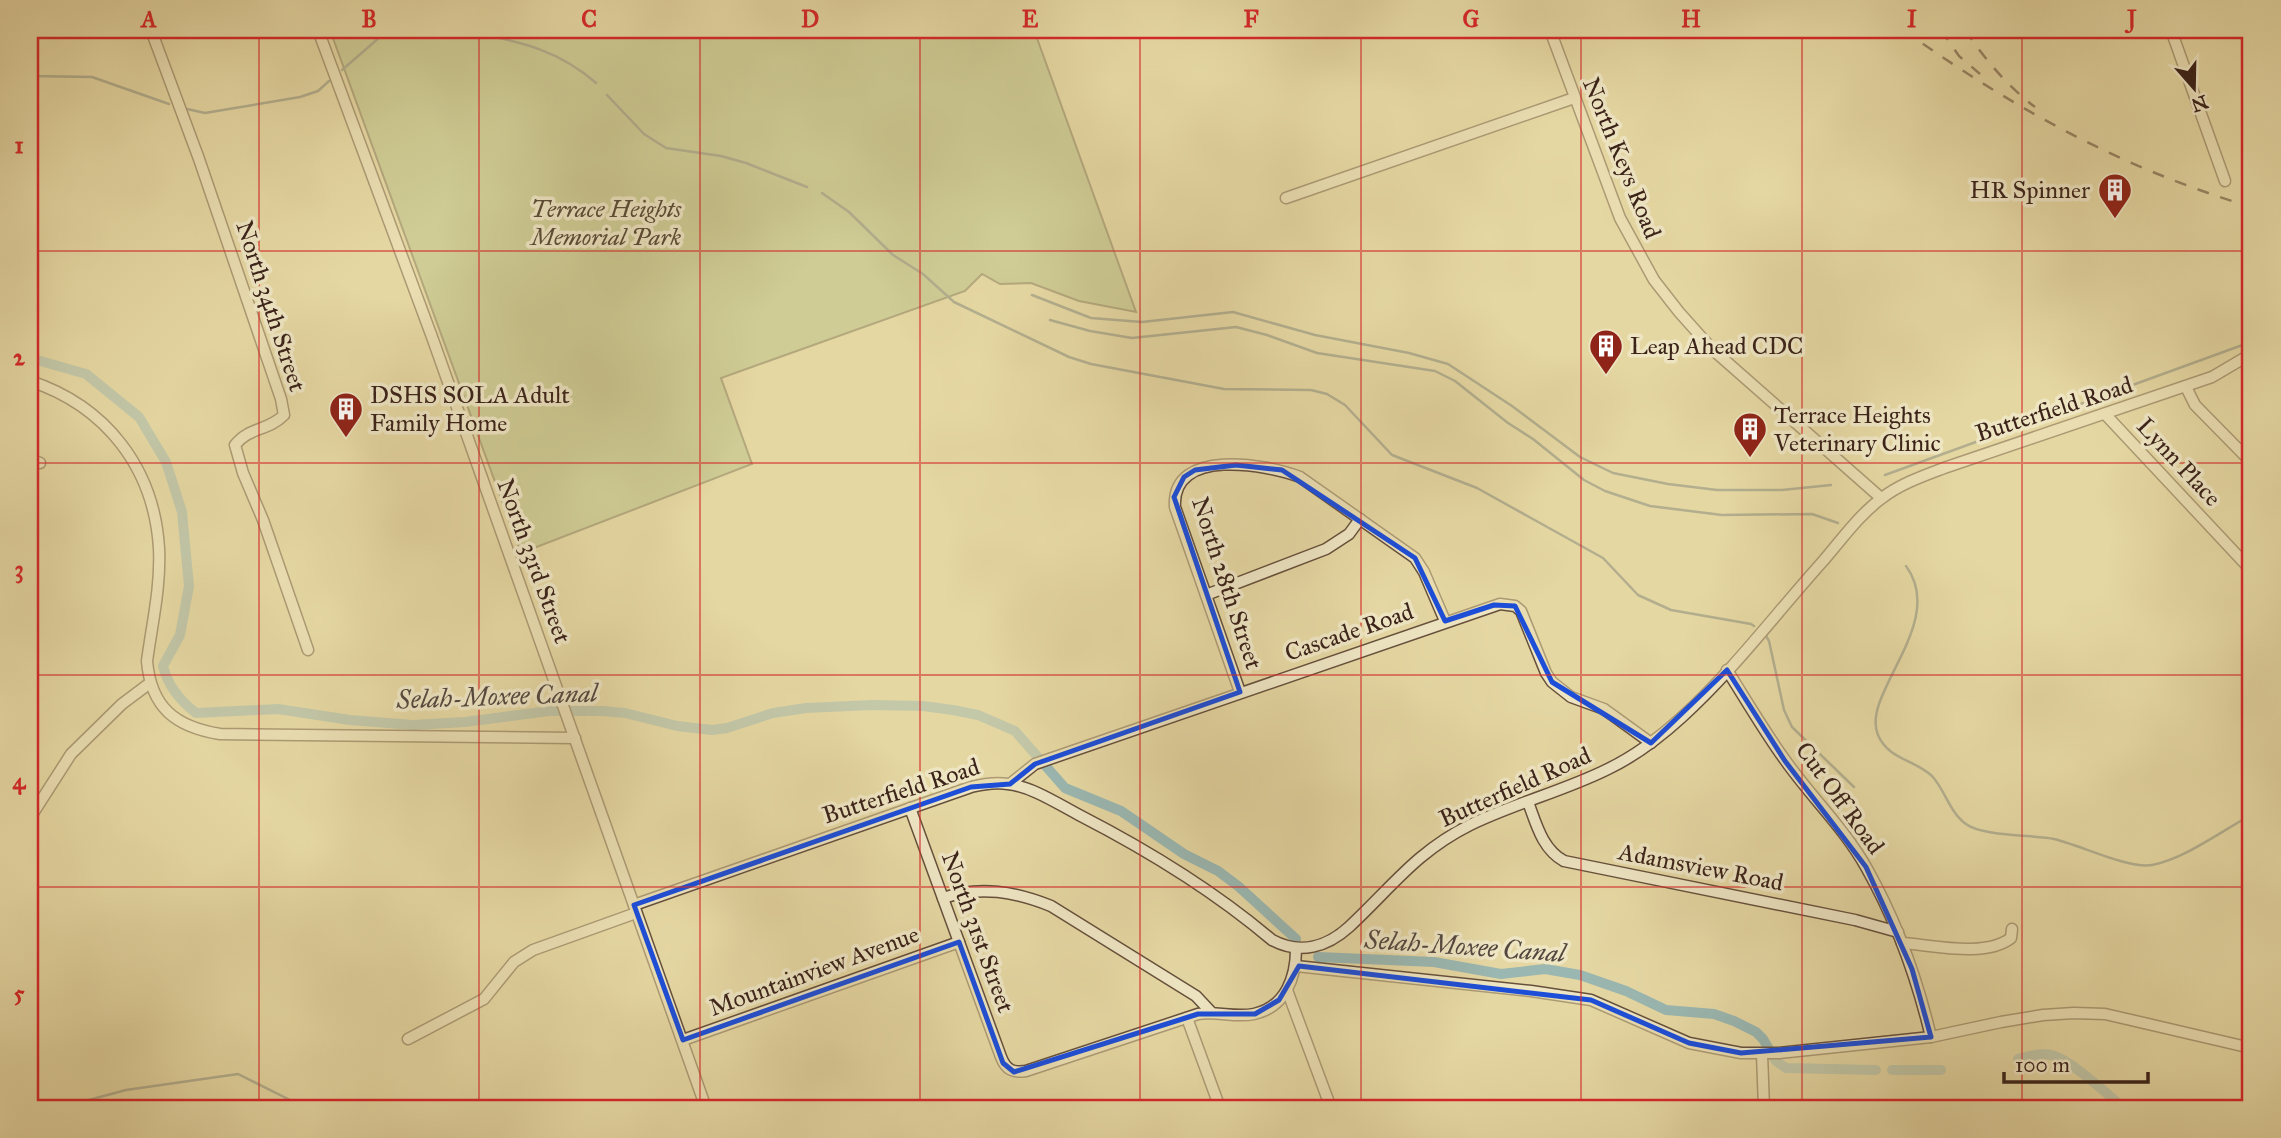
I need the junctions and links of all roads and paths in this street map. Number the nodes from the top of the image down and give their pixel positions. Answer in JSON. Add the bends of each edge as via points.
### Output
{"nodes":[{"id":1,"x":151,"y":30,"type":"edge"},
{"id":2,"x":318,"y":30,"type":"edge"},
{"id":3,"x":1550,"y":30,"type":"edge"},
{"id":4,"x":2171,"y":30,"type":"edge"},
{"id":5,"x":1574,"y":98,"type":"junction"},
{"id":6,"x":2225,"y":181,"type":"dead end"},
{"id":7,"x":1286,"y":198,"type":"dead end"},
{"id":8,"x":2251,"y":354,"type":"edge"},
{"id":9,"x":30,"y":381,"type":"edge"},
{"id":10,"x":2186,"y":387,"type":"junction"},
{"id":11,"x":2105,"y":414,"type":"junction"},
{"id":12,"x":30,"y":459,"type":"edge"},
{"id":13,"x":2251,"y":462,"type":"edge"},
{"id":14,"x":40,"y":463,"type":"dead end"},
{"id":15,"x":1881,"y":498,"type":"junction"},
{"id":16,"x":1360,"y":519,"type":"junction"},
{"id":17,"x":2251,"y":570,"type":"edge"},
{"id":18,"x":1206,"y":595,"type":"junction"},
{"id":19,"x":1445,"y":621,"type":"junction"},
{"id":20,"x":308,"y":650,"type":"dead end"},
{"id":21,"x":1727,"y":670,"type":"junction"},
{"id":22,"x":150,"y":683,"type":"junction"},
{"id":23,"x":1240,"y":692,"type":"junction"},
{"id":24,"x":575,"y":738,"type":"junction"},
{"id":25,"x":1651,"y":743,"type":"junction"},
{"id":26,"x":1010,"y":784,"type":"junction"},
{"id":27,"x":1528,"y":802,"type":"junction"},
{"id":28,"x":909,"y":807,"type":"junction"},
{"id":29,"x":30,"y":818,"type":"edge"},
{"id":30,"x":943,"y":898,"type":"junction"},
{"id":31,"x":635,"y":909,"type":"junction"},
{"id":32,"x":2012,"y":929,"type":"dead end"},
{"id":33,"x":1900,"y":937,"type":"junction"},
{"id":34,"x":959,"y":942,"type":"junction"},
{"id":35,"x":1296,"y":949,"type":"junction"},
{"id":36,"x":1296,"y":966,"type":"junction"},
{"id":37,"x":1287,"y":990,"type":"junction"},
{"id":38,"x":1212,"y":1012,"type":"junction"},
{"id":39,"x":1187,"y":1018,"type":"junction"},
{"id":40,"x":1931,"y":1037,"type":"junction"},
{"id":41,"x":408,"y":1039,"type":"dead end"},
{"id":42,"x":683,"y":1040,"type":"junction"},
{"id":43,"x":2251,"y":1048,"type":"edge"},
{"id":44,"x":1769,"y":1054,"type":"junction"},
{"id":45,"x":706,"y":1108,"type":"edge"},
{"id":46,"x":1220,"y":1108,"type":"edge"},
{"id":47,"x":1331,"y":1108,"type":"edge"},
{"id":48,"x":1764,"y":1108,"type":"edge"}],
"edges":[{"from":1,"to":20,"type":"street","name":"North 34th Street","via":[[281,399],[284,415],[275,424],[244,434],[235,445]]},
{"from":2,"to":24,"type":"street","name":"North 33rd Street"},
{"from":3,"to":5,"type":"street","name":"North Keys Road"},
{"from":4,"to":6,"type":"street"},
{"from":5,"to":7,"type":"street"},
{"from":5,"to":15,"type":"street","name":"North Keys Road","via":[[1620,218],[1654,280],[1712,349]]},
{"from":8,"to":10,"type":"street","name":"Butterfield Road"},
{"from":9,"to":22,"type":"street","via":[[91,411],[123,445],[148,493],[159,548],[146,661]]},
{"from":10,"to":11,"type":"street","name":"Butterfield Road"},
{"from":10,"to":13,"type":"street","via":[[2194,405]]},
{"from":11,"to":15,"type":"street","name":"Butterfield Road","via":[[1944,468]]},
{"from":11,"to":17,"type":"street","name":"Lynn Place"},
{"from":12,"to":14,"type":"street"},
{"from":15,"to":21,"type":"street","name":"Butterfield Road"},
{"from":16,"to":18,"type":"street","via":[[1349,534],[1326,549]]},
{"from":16,"to":18,"type":"street","name":"North 28th Street","via":[[1300,477],[1282,470],[1261,466],[1195,470],[1177,488],[1175,506]]},
{"from":16,"to":19,"type":"street","via":[[1415,558]]},
{"from":18,"to":23,"type":"street","name":"North 28th Street"},
{"from":19,"to":23,"type":"street","name":"Cascade Road"},
{"from":19,"to":25,"type":"street","name":"Cascade Road","via":[[1494,605],[1516,606],[1552,682],[1571,697],[1604,709]]},
{"from":21,"to":25,"type":"street","name":"Butterfield Road"},
{"from":21,"to":33,"type":"street","name":"Cut Off Road","via":[[1785,761],[1853,846]]},
{"from":22,"to":24,"type":"street","via":[[170,715],[187,726],[220,734]]},
{"from":22,"to":29,"type":"street","via":[[71,754]]},
{"from":23,"to":26,"type":"street","name":"Cascade Road","via":[[1035,764]]},
{"from":24,"to":31,"type":"street","name":"North 33rd Street"},
{"from":25,"to":27,"type":"street","name":"Butterfield Road","via":[[1608,769]]},
{"from":26,"to":28,"type":"street","name":"Butterfield Road","via":[[978,785]]},
{"from":26,"to":35,"type":"street","name":"Butterfield Road","via":[[1117,834],[1208,889],[1272,940]]},
{"from":27,"to":33,"type":"street","name":"Adamsview Road","via":[[1551,852],[1564,861],[1855,920]]},
{"from":27,"to":35,"type":"street","name":"Butterfield Road","via":[[1449,837],[1415,861],[1343,932],[1321,946]]},
{"from":28,"to":30,"type":"street","name":"North 31st Street"},
{"from":28,"to":31,"type":"street","name":"Butterfield Road"},
{"from":30,"to":34,"type":"street","name":"North 31st Street"},
{"from":30,"to":38,"type":"street","via":[[987,891],[1028,897],[1051,906],[1196,996]]},
{"from":31,"to":41,"type":"street","name":"Butterfield Road","via":[[533,950],[514,962],[484,999]]},
{"from":31,"to":42,"type":"street","name":"North 33rd Street"},
{"from":32,"to":33,"type":"street","name":"Adamsview Road","via":[[2011,938],[1995,948],[1981,949]]},
{"from":33,"to":40,"type":"street","name":"Cut Off Road"},
{"from":34,"to":39,"type":"street","name":"North 31st Street","via":[[1009,1070],[1026,1071]]},
{"from":34,"to":42,"type":"street","name":"Mountainview Avenue"},
{"from":35,"to":36,"type":"street"},
{"from":36,"to":37,"type":"street"},
{"from":36,"to":44,"type":"street","via":[[1591,1000],[1689,1043]]},
{"from":37,"to":38,"type":"street","via":[[1269,1008],[1255,1014]]},
{"from":37,"to":47,"type":"street"},
{"from":38,"to":39,"type":"street"},
{"from":39,"to":46,"type":"street"},
{"from":40,"to":43,"type":"street","via":[[2033,1016],[2105,1014]]},
{"from":40,"to":44,"type":"street"},
{"from":42,"to":45,"type":"street","name":"North 33rd Street"},
{"from":44,"to":48,"type":"street"}]}
